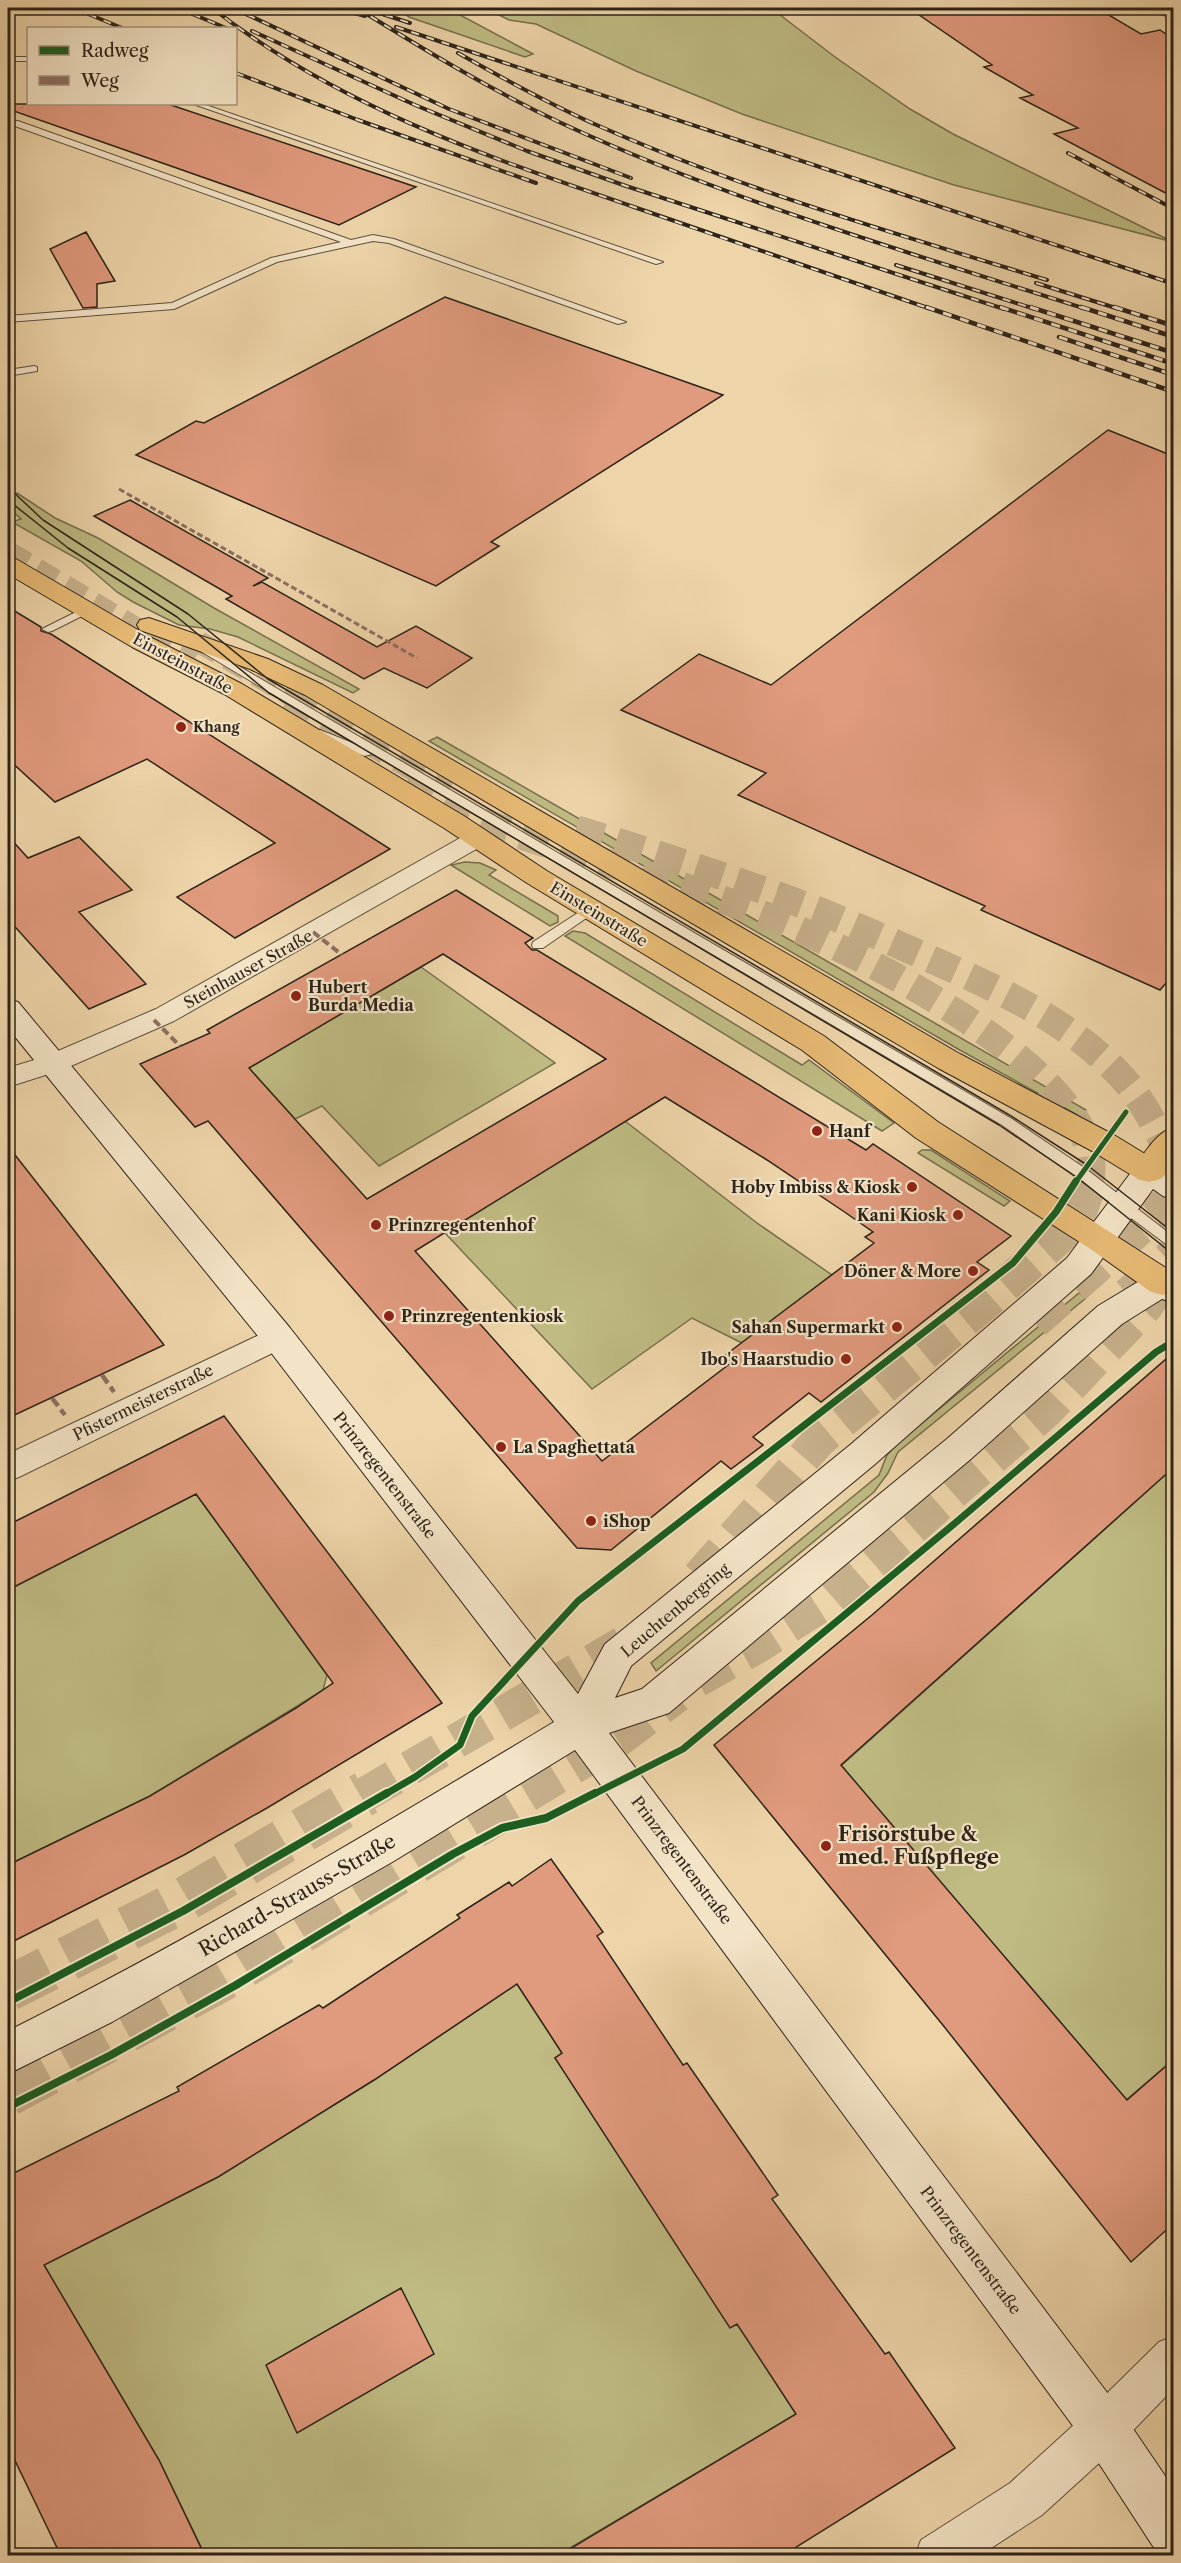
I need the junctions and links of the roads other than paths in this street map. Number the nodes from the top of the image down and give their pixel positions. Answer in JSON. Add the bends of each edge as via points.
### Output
{"nodes":[{"id":1,"x":1158,"y":8,"type":"edge"},
{"id":2,"x":1173,"y":17,"type":"edge"},
{"id":3,"x":27,"y":59,"type":"edge"},
{"id":4,"x":8,"y":60,"type":"edge"},
{"id":5,"x":200,"y":105,"type":"edge"},
{"id":6,"x":15,"y":123,"type":"dead end"},
{"id":7,"x":348,"y":242,"type":"junction"},
{"id":8,"x":658,"y":262,"type":"dead end"},
{"id":9,"x":8,"y":319,"type":"edge"},
{"id":10,"x":621,"y":322,"type":"dead end"},
{"id":11,"x":34,"y":369,"type":"dead end"},
{"id":12,"x":8,"y":373,"type":"edge"},
{"id":13,"x":8,"y":542,"type":"edge"},
{"id":14,"x":8,"y":564,"type":"edge"},
{"id":15,"x":86,"y":610,"type":"junction"},
{"id":16,"x":48,"y":629,"type":"dead end"},
{"id":17,"x":193,"y":642,"type":"junction"},
{"id":18,"x":282,"y":719,"type":"junction"},
{"id":19,"x":405,"y":741,"type":"junction"},
{"id":20,"x":423,"y":776,"type":"junction"},
{"id":21,"x":478,"y":838,"type":"junction"},
{"id":22,"x":590,"y":909,"type":"junction"},
{"id":23,"x":538,"y":945,"type":"dead end"},
{"id":24,"x":8,"y":1009,"type":"edge"},
{"id":25,"x":54,"y":1063,"type":"junction"},
{"id":26,"x":8,"y":1078,"type":"edge"},
{"id":27,"x":1173,"y":1138,"type":"edge"},
{"id":28,"x":1161,"y":1180,"type":"edge"},
{"id":29,"x":1123,"y":1206,"type":"junction"},
{"id":30,"x":1100,"y":1240,"type":"junction"},
{"id":31,"x":1173,"y":1245,"type":"edge"},
{"id":32,"x":1170,"y":1284,"type":"edge"},
{"id":33,"x":278,"y":1336,"type":"junction"},
{"id":34,"x":8,"y":1468,"type":"edge"},
{"id":35,"x":581,"y":1726,"type":"junction"},
{"id":36,"x":8,"y":2053,"type":"edge"},
{"id":37,"x":1173,"y":2357,"type":"edge"},
{"id":38,"x":1104,"y":2428,"type":"junction"},
{"id":39,"x":1173,"y":2533,"type":"edge"},
{"id":40,"x":937,"y":2556,"type":"edge"}],
"edges":[{"from":1,"to":2,"type":"street"},
{"from":3,"to":4,"type":"lane"},
{"from":5,"to":8,"type":"lane"},
{"from":6,"to":7,"type":"lane"},
{"from":7,"to":9,"type":"lane","via":[[274,260],[174,306]]},
{"from":7,"to":10,"type":"lane","via":[[374,238],[391,241]]},
{"from":11,"to":12,"type":"lane"},
{"from":13,"to":17,"type":"main road","name":"Einsteinstraße","via":[[135,618]]},
{"from":14,"to":15,"type":"main road","name":"Einsteinstraße"},
{"from":15,"to":16,"type":"lane"},
{"from":15,"to":18,"type":"main road","name":"Einsteinstraße"},
{"from":17,"to":19,"type":"main road","name":"Einsteinstraße","via":[[280,673]]},
{"from":17,"to":20,"type":"lane"},
{"from":18,"to":20,"type":"lane"},
{"from":18,"to":21,"type":"main road","name":"Einsteinstraße"},
{"from":19,"to":20,"type":"lane","via":[[410,762]]},
{"from":19,"to":28,"type":"main road","name":"Einsteinstraße"},
{"from":20,"to":29,"type":"lane","via":[[1007,1122]]},
{"from":21,"to":22,"type":"main road","name":"Einsteinstraße"},
{"from":21,"to":25,"type":"street","name":"Steinhauser Straße","via":[[165,1015]]},
{"from":22,"to":23,"type":"lane"},
{"from":22,"to":30,"type":"main road","name":"Einsteinstraße","via":[[813,1043],[927,1130]]},
{"from":24,"to":25,"type":"main road","name":"Prinzregentenstraße"},
{"from":25,"to":26,"type":"street","name":"Steinhauser Straße"},
{"from":25,"to":33,"type":"main road","name":"Prinzregentenstraße"},
{"from":27,"to":28,"type":"main road"},
{"from":28,"to":29,"type":"main road","name":"Leuchtenbergring"},
{"from":29,"to":30,"type":"main road","name":"Leuchtenbergring"},
{"from":29,"to":31,"type":"lane"},
{"from":30,"to":32,"type":"main road","name":"Einsteinstraße"},
{"from":30,"to":35,"type":"main road","name":"Leuchtenbergring","via":[[1079,1266],[982,1352],[618,1655]]},
{"from":32,"to":35,"type":"main road","via":[[1110,1316],[960,1448],[655,1701]]},
{"from":33,"to":34,"type":"street","name":"Pfistermeisterstraße"},
{"from":33,"to":35,"type":"main road","name":"Prinzregentenstraße"},
{"from":35,"to":36,"type":"main road","name":"Richard-Strauss-Straße","via":[[380,1848],[98,2007]]},
{"from":35,"to":38,"type":"main road","name":"Prinzregentenstraße"},
{"from":37,"to":38,"type":"street"},
{"from":38,"to":39,"type":"main road","name":"Prinzregentenstraße"},
{"from":38,"to":40,"type":"street","via":[[1026,2499]]}]}
